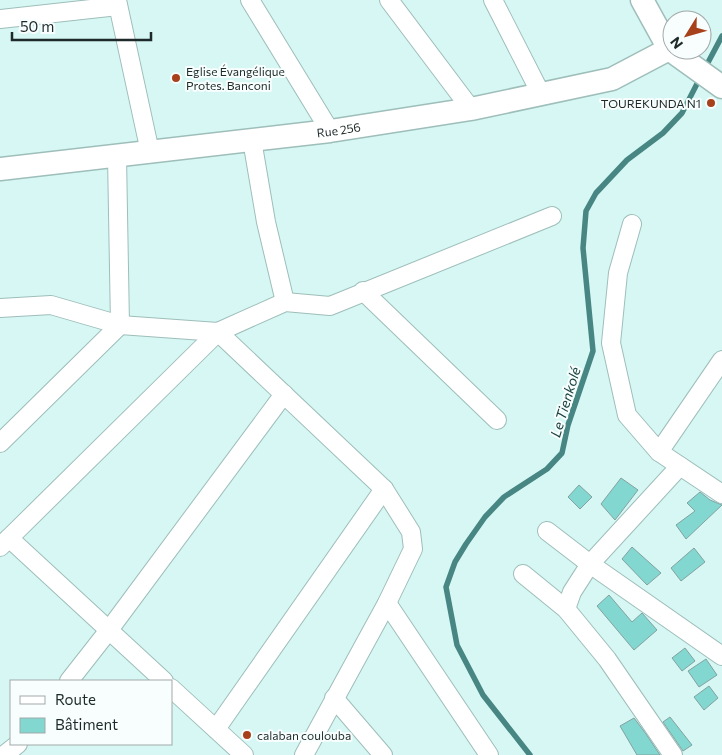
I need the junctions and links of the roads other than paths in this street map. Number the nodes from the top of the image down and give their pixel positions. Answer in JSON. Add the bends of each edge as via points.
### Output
{"nodes":[{"id":1,"x":250,"y":0,"type":"edge"},
{"id":2,"x":389,"y":0,"type":"edge"},
{"id":3,"x":493,"y":0,"type":"edge"},
{"id":4,"x":642,"y":0,"type":"edge"},
{"id":5,"x":117,"y":3,"type":"edge"},
{"id":6,"x":0,"y":19,"type":"edge"},
{"id":7,"x":662,"y":36,"type":"edge"},
{"id":8,"x":662,"y":53,"type":"edge"},
{"id":9,"x":685,"y":60,"type":"edge"},
{"id":10,"x":721,"y":85,"type":"edge"},
{"id":11,"x":541,"y":94,"type":"junction"},
{"id":12,"x":471,"y":109,"type":"junction"},
{"id":13,"x":330,"y":130,"type":"junction"},
{"id":14,"x":252,"y":140,"type":"junction"},
{"id":15,"x":150,"y":152,"type":"junction"},
{"id":16,"x":117,"y":156,"type":"junction"},
{"id":17,"x":0,"y":169,"type":"edge"},
{"id":18,"x":552,"y":216,"type":"dead end"},
{"id":19,"x":632,"y":224,"type":"dead end"},
{"id":20,"x":363,"y":291,"type":"junction"},
{"id":21,"x":286,"y":302,"type":"junction"},
{"id":22,"x":0,"y":308,"type":"edge"},
{"id":23,"x":120,"y":325,"type":"junction"},
{"id":24,"x":218,"y":332,"type":"junction"},
{"id":25,"x":722,"y":360,"type":"edge"},
{"id":26,"x":284,"y":394,"type":"junction"},
{"id":27,"x":497,"y":420,"type":"dead end"},
{"id":28,"x":0,"y":443,"type":"edge"},
{"id":29,"x":659,"y":452,"type":"junction"},
{"id":30,"x":680,"y":466,"type":"junction"},
{"id":31,"x":384,"y":489,"type":"junction"},
{"id":32,"x":722,"y":494,"type":"edge"},
{"id":33,"x":547,"y":531,"type":"dead end"},
{"id":34,"x":4,"y":542,"type":"edge"},
{"id":35,"x":590,"y":564,"type":"junction"},
{"id":36,"x":523,"y":574,"type":"dead end"},
{"id":37,"x":387,"y":603,"type":"junction"},
{"id":38,"x":566,"y":609,"type":"junction"},
{"id":39,"x":109,"y":630,"type":"junction"},
{"id":40,"x":722,"y":656,"type":"edge"},
{"id":41,"x":69,"y":680,"type":"edge"},
{"id":42,"x":163,"y":680,"type":"edge"},
{"id":43,"x":172,"y":689,"type":"edge"},
{"id":44,"x":334,"y":698,"type":"junction"},
{"id":45,"x":216,"y":729,"type":"junction"},
{"id":46,"x":244,"y":755,"type":"edge"},
{"id":47,"x":304,"y":755,"type":"edge"},
{"id":48,"x":383,"y":755,"type":"edge"},
{"id":49,"x":488,"y":755,"type":"edge"},
{"id":50,"x":673,"y":755,"type":"edge"}],
"edges":[{"from":1,"to":13,"type":"street"},
{"from":2,"to":12,"type":"street"},
{"from":3,"to":11,"type":"street"},
{"from":4,"to":7,"type":"street"},
{"from":5,"to":6,"type":"street"},
{"from":5,"to":15,"type":"street"},
{"from":8,"to":11,"type":"street","name":"Rue 256","via":[[612,79]]},
{"from":9,"to":10,"type":"street"},
{"from":11,"to":12,"type":"street","name":"Rue 256"},
{"from":12,"to":13,"type":"street","name":"Rue 256"},
{"from":13,"to":14,"type":"street","name":"Rue 256"},
{"from":14,"to":15,"type":"street","name":"Rue 256"},
{"from":14,"to":21,"type":"street","via":[[266,222]]},
{"from":15,"to":16,"type":"street","name":"Rue 256"},
{"from":16,"to":17,"type":"street","name":"Rue 256"},
{"from":16,"to":23,"type":"street"},
{"from":18,"to":20,"type":"street"},
{"from":19,"to":29,"type":"street","via":[[618,273],[611,343],[627,416]]},
{"from":20,"to":21,"type":"street","via":[[330,306]]},
{"from":20,"to":27,"type":"street"},
{"from":21,"to":24,"type":"street"},
{"from":22,"to":23,"type":"street","via":[[50,306]]},
{"from":23,"to":24,"type":"street"},
{"from":23,"to":28,"type":"street"},
{"from":24,"to":26,"type":"street"},
{"from":24,"to":34,"type":"street"},
{"from":25,"to":29,"type":"street"},
{"from":26,"to":31,"type":"street"},
{"from":26,"to":39,"type":"street"},
{"from":29,"to":30,"type":"street"},
{"from":30,"to":32,"type":"street"},
{"from":30,"to":35,"type":"street"},
{"from":31,"to":37,"type":"street","via":[[411,532],[412,549]]},
{"from":31,"to":45,"type":"street"},
{"from":33,"to":35,"type":"street"},
{"from":34,"to":39,"type":"street"},
{"from":35,"to":38,"type":"street","via":[[572,592]]},
{"from":35,"to":40,"type":"street"},
{"from":36,"to":38,"type":"street"},
{"from":37,"to":44,"type":"street"},
{"from":37,"to":49,"type":"street"},
{"from":38,"to":50,"type":"street","via":[[607,659]]},
{"from":39,"to":41,"type":"street"},
{"from":39,"to":42,"type":"street"},
{"from":43,"to":45,"type":"street"},
{"from":44,"to":47,"type":"street"},
{"from":44,"to":48,"type":"street"},
{"from":45,"to":46,"type":"street"}]}
